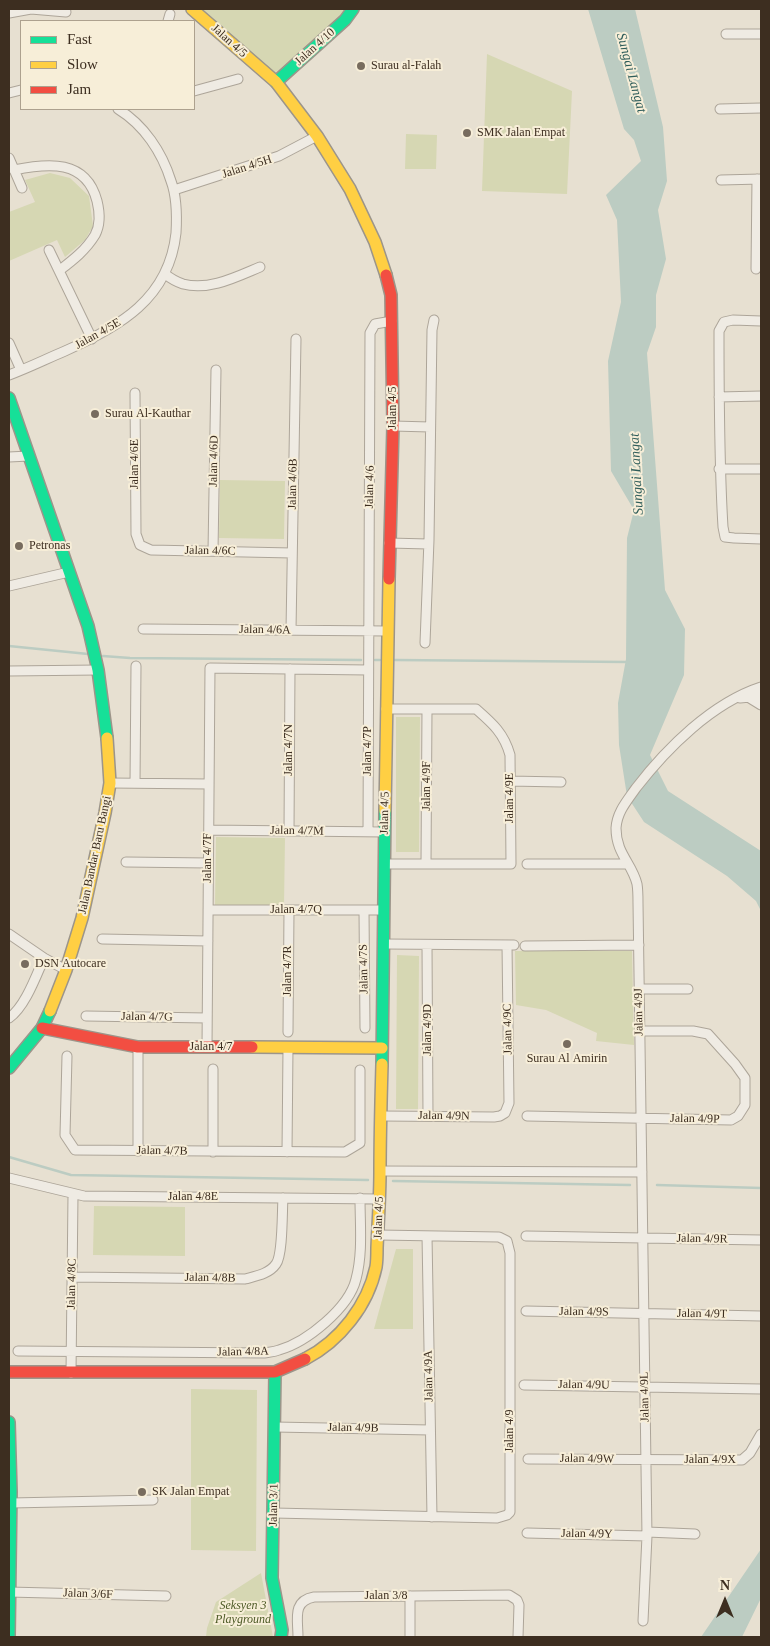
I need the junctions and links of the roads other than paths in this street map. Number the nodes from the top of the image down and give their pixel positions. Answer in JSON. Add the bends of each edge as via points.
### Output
{"nodes":[{"id":1,"x":192,"y":9,"type":"edge"},
{"id":2,"x":353,"y":9,"type":"edge"},
{"id":3,"x":9,"y":13,"type":"edge"},
{"id":4,"x":67,"y":14,"type":"edge"},
{"id":5,"x":726,"y":34,"type":"dead end"},
{"id":6,"x":761,"y":34,"type":"edge"},
{"id":7,"x":238,"y":79,"type":"dead end"},
{"id":8,"x":276,"y":82,"type":"junction"},
{"id":9,"x":195,"y":91,"type":"edge"},
{"id":10,"x":761,"y":108,"type":"edge"},
{"id":11,"x":720,"y":109,"type":"dead end"},
{"id":12,"x":120,"y":110,"type":"edge"},
{"id":13,"x":317,"y":136,"type":"junction"},
{"id":14,"x":9,"y":158,"type":"edge"},
{"id":15,"x":14,"y":170,"type":"junction"},
{"id":16,"x":759,"y":179,"type":"edge"},
{"id":17,"x":721,"y":180,"type":"dead end"},
{"id":18,"x":22,"y":188,"type":"dead end"},
{"id":19,"x":174,"y":190,"type":"junction"},
{"id":20,"x":49,"y":250,"type":"dead end"},
{"id":21,"x":260,"y":268,"type":"dead end"},
{"id":22,"x":756,"y":269,"type":"dead end"},
{"id":23,"x":60,"y":270,"type":"junction"},
{"id":24,"x":165,"y":274,"type":"junction"},
{"id":25,"x":434,"y":320,"type":"dead end"},
{"id":26,"x":392,"y":321,"type":"junction"},
{"id":27,"x":761,"y":321,"type":"edge"},
{"id":28,"x":92,"y":339,"type":"junction"},
{"id":29,"x":296,"y":339,"type":"dead end"},
{"id":30,"x":9,"y":343,"type":"edge"},
{"id":31,"x":21,"y":370,"type":"junction"},
{"id":32,"x":216,"y":370,"type":"dead end"},
{"id":33,"x":9,"y":376,"type":"edge"},
{"id":34,"x":135,"y":393,"type":"dead end"},
{"id":35,"x":761,"y":396,"type":"edge"},
{"id":36,"x":719,"y":397,"type":"junction"},
{"id":37,"x":9,"y":398,"type":"edge"},
{"id":38,"x":393,"y":426,"type":"junction"},
{"id":39,"x":430,"y":427,"type":"junction"},
{"id":40,"x":29,"y":456,"type":"junction"},
{"id":41,"x":9,"y":457,"type":"edge"},
{"id":42,"x":719,"y":469,"type":"junction"},
{"id":43,"x":761,"y":469,"type":"edge"},
{"id":44,"x":136,"y":534,"type":"joint"},
{"id":45,"x":761,"y":539,"type":"edge"},
{"id":46,"x":390,"y":543,"type":"junction"},
{"id":47,"x":428,"y":544,"type":"junction"},
{"id":48,"x":213,"y":551,"type":"junction"},
{"id":49,"x":292,"y":553,"type":"junction"},
{"id":50,"x":69,"y":572,"type":"junction"},
{"id":51,"x":9,"y":586,"type":"edge"},
{"id":52,"x":143,"y":629,"type":"dead end"},
{"id":53,"x":291,"y":630,"type":"junction"},
{"id":54,"x":368,"y":631,"type":"junction"},
{"id":55,"x":388,"y":631,"type":"junction"},
{"id":56,"x":425,"y":643,"type":"dead end"},
{"id":57,"x":136,"y":666,"type":"dead end"},
{"id":58,"x":290,"y":669,"type":"junction"},
{"id":59,"x":98,"y":670,"type":"junction"},
{"id":60,"x":368,"y":670,"type":"junction"},
{"id":61,"x":9,"y":671,"type":"edge"},
{"id":62,"x":760,"y":695,"type":"edge"},
{"id":63,"x":735,"y":699,"type":"junction"},
{"id":64,"x":386,"y":709,"type":"junction"},
{"id":65,"x":427,"y":709,"type":"junction"},
{"id":66,"x":510,"y":781,"type":"junction"},
{"id":67,"x":561,"y":782,"type":"dead end"},
{"id":68,"x":110,"y":783,"type":"junction"},
{"id":69,"x":135,"y":783,"type":"junction"},
{"id":70,"x":209,"y":784,"type":"junction"},
{"id":71,"x":209,"y":830,"type":"junction"},
{"id":72,"x":289,"y":831,"type":"junction"},
{"id":73,"x":368,"y":832,"type":"junction"},
{"id":74,"x":385,"y":832,"type":"junction"},
{"id":75,"x":126,"y":862,"type":"dead end"},
{"id":76,"x":208,"y":863,"type":"junction"},
{"id":77,"x":426,"y":863,"type":"junction"},
{"id":78,"x":384,"y":864,"type":"junction"},
{"id":79,"x":527,"y":864,"type":"dead end"},
{"id":80,"x":626,"y":864,"type":"junction"},
{"id":81,"x":208,"y":910,"type":"junction"},
{"id":82,"x":289,"y":910,"type":"junction"},
{"id":83,"x":364,"y":910,"type":"junction"},
{"id":84,"x":384,"y":910,"type":"junction"},
{"id":85,"x":9,"y":934,"type":"edge"},
{"id":86,"x":102,"y":939,"type":"dead end"},
{"id":87,"x":208,"y":940,"type":"junction"},
{"id":88,"x":384,"y":944,"type":"junction"},
{"id":89,"x":427,"y":945,"type":"junction"},
{"id":90,"x":638,"y":945,"type":"junction"},
{"id":91,"x":525,"y":946,"type":"dead end"},
{"id":92,"x":44,"y":958,"type":"junction"},
{"id":93,"x":66,"y":970,"type":"junction"},
{"id":94,"x":639,"y":989,"type":"junction"},
{"id":95,"x":688,"y":989,"type":"dead end"},
{"id":96,"x":86,"y":1016,"type":"dead end"},
{"id":97,"x":9,"y":1018,"type":"edge"},
{"id":98,"x":207,"y":1018,"type":"junction"},
{"id":99,"x":42,"y":1028,"type":"junction"},
{"id":100,"x":365,"y":1028,"type":"dead end"},
{"id":101,"x":640,"y":1031,"type":"junction"},
{"id":102,"x":288,"y":1032,"type":"dead end"},
{"id":103,"x":138,"y":1047,"type":"junction"},
{"id":104,"x":207,"y":1047,"type":"junction"},
{"id":105,"x":288,"y":1048,"type":"junction"},
{"id":106,"x":382,"y":1048,"type":"junction"},
{"id":107,"x":67,"y":1056,"type":"dead end"},
{"id":108,"x":9,"y":1068,"type":"edge"},
{"id":109,"x":214,"y":1069,"type":"dead end"},
{"id":110,"x":360,"y":1070,"type":"dead end"},
{"id":111,"x":505,"y":1113,"type":"joint"},
{"id":112,"x":382,"y":1116,"type":"junction"},
{"id":113,"x":428,"y":1116,"type":"junction"},
{"id":114,"x":526,"y":1116,"type":"dead end"},
{"id":115,"x":641,"y":1118,"type":"junction"},
{"id":116,"x":138,"y":1151,"type":"junction"},
{"id":117,"x":214,"y":1152,"type":"junction"},
{"id":118,"x":287,"y":1152,"type":"junction"},
{"id":119,"x":641,"y":1168,"type":"junction"},
{"id":120,"x":380,"y":1171,"type":"junction"},
{"id":121,"x":9,"y":1178,"type":"edge"},
{"id":122,"x":73,"y":1195,"type":"junction"},
{"id":123,"x":283,"y":1198,"type":"junction"},
{"id":124,"x":360,"y":1198,"type":"junction"},
{"id":125,"x":380,"y":1199,"type":"junction"},
{"id":126,"x":379,"y":1234,"type":"junction"},
{"id":127,"x":427,"y":1236,"type":"junction"},
{"id":128,"x":526,"y":1236,"type":"dead end"},
{"id":129,"x":642,"y":1238,"type":"junction"},
{"id":130,"x":761,"y":1240,"type":"edge"},
{"id":131,"x":72,"y":1277,"type":"junction"},
{"id":132,"x":526,"y":1311,"type":"dead end"},
{"id":133,"x":643,"y":1313,"type":"junction"},
{"id":134,"x":761,"y":1316,"type":"edge"},
{"id":135,"x":18,"y":1351,"type":"dead end"},
{"id":136,"x":71,"y":1352,"type":"junction"},
{"id":137,"x":9,"y":1372,"type":"edge"},
{"id":138,"x":275,"y":1372,"type":"junction"},
{"id":139,"x":72,"y":1373,"type":"junction"},
{"id":140,"x":524,"y":1385,"type":"dead end"},
{"id":141,"x":645,"y":1386,"type":"junction"},
{"id":142,"x":761,"y":1389,"type":"edge"},
{"id":143,"x":9,"y":1422,"type":"edge"},
{"id":144,"x":275,"y":1427,"type":"junction"},
{"id":145,"x":430,"y":1430,"type":"junction"},
{"id":146,"x":761,"y":1434,"type":"edge"},
{"id":147,"x":528,"y":1459,"type":"dead end"},
{"id":148,"x":646,"y":1460,"type":"junction"},
{"id":149,"x":10,"y":1496,"type":"edge"},
{"id":150,"x":153,"y":1500,"type":"dead end"},
{"id":151,"x":274,"y":1513,"type":"junction"},
{"id":152,"x":432,"y":1517,"type":"junction"},
{"id":153,"x":528,"y":1533,"type":"dead end"},
{"id":154,"x":647,"y":1534,"type":"junction"},
{"id":155,"x":695,"y":1534,"type":"dead end"},
{"id":156,"x":9,"y":1592,"type":"edge"},
{"id":157,"x":166,"y":1596,"type":"dead end"},
{"id":158,"x":410,"y":1596,"type":"junction"},
{"id":159,"x":643,"y":1621,"type":"dead end"},
{"id":160,"x":10,"y":1637,"type":"edge"},
{"id":161,"x":281,"y":1637,"type":"edge"},
{"id":162,"x":298,"y":1637,"type":"edge"},
{"id":163,"x":410,"y":1637,"type":"edge"},
{"id":164,"x":518,"y":1637,"type":"edge"}],
"edges":[{"from":1,"to":8,"type":"street","name":"Jalan 4/5"},
{"from":2,"to":8,"type":"street","name":"Jalan 4/10"},
{"from":3,"to":4,"type":"street","via":[[31,9]]},
{"from":5,"to":6,"type":"street"},
{"from":7,"to":9,"type":"street"},
{"from":8,"to":13,"type":"street","name":"Jalan 4/5"},
{"from":10,"to":11,"type":"street"},
{"from":12,"to":19,"type":"street","name":"Jalan 4/5E","via":[[134,116],[164,161]]},
{"from":13,"to":19,"type":"street","name":"Jalan 4/5H","via":[[279,156]]},
{"from":13,"to":26,"type":"street","name":"Jalan 4/5","via":[[350,189],[384,265],[391,295]]},
{"from":14,"to":15,"type":"street"},
{"from":15,"to":18,"type":"street"},
{"from":15,"to":23,"type":"street","via":[[53,165],[66,167],[83,176],[96,196],[99,211],[96,234],[82,253]]},
{"from":16,"to":17,"type":"street"},
{"from":16,"to":22,"type":"street"},
{"from":19,"to":24,"type":"street","name":"Jalan 4/5E","via":[[177,220],[174,251]]},
{"from":20,"to":23,"type":"street"},
{"from":21,"to":24,"type":"street","via":[[204,286],[182,284]]},
{"from":23,"to":28,"type":"street"},
{"from":24,"to":28,"type":"street","name":"Jalan 4/5E","via":[[142,305]]},
{"from":25,"to":39,"type":"street"},
{"from":26,"to":38,"type":"street","name":"Jalan 4/5"},
{"from":26,"to":54,"type":"street","name":"Jalan 4/6","via":[[375,324],[370,333]]},
{"from":27,"to":36,"type":"street","via":[[724,322],[719,331]]},
{"from":28,"to":31,"type":"street","name":"Jalan 4/5E"},
{"from":29,"to":49,"type":"street","name":"Jalan 4/6B"},
{"from":30,"to":31,"type":"street"},
{"from":31,"to":33,"type":"street","name":"Jalan 4/5E"},
{"from":32,"to":48,"type":"street","name":"Jalan 4/6D"},
{"from":34,"to":44,"type":"street","name":"Jalan 4/6E"},
{"from":35,"to":36,"type":"street"},
{"from":36,"to":42,"type":"street"},
{"from":37,"to":40,"type":"street","name":"Jalan Bandar Baru Bangi"},
{"from":38,"to":39,"type":"street"},
{"from":38,"to":46,"type":"street","name":"Jalan 4/5"},
{"from":39,"to":47,"type":"street"},
{"from":40,"to":41,"type":"street"},
{"from":40,"to":50,"type":"street","name":"Jalan Bandar Baru Bangi"},
{"from":42,"to":43,"type":"street"},
{"from":42,"to":45,"type":"street","via":[[725,536]]},
{"from":44,"to":48,"type":"street","name":"Jalan 4/6C","via":[[140,545],[151,550]]},
{"from":46,"to":47,"type":"street"},
{"from":46,"to":55,"type":"street","name":"Jalan 4/5"},
{"from":47,"to":56,"type":"street"},
{"from":48,"to":49,"type":"street","name":"Jalan 4/6C"},
{"from":49,"to":53,"type":"street","name":"Jalan 4/6B"},
{"from":50,"to":51,"type":"street"},
{"from":50,"to":59,"type":"street","name":"Jalan Bandar Baru Bangi","via":[[88,626]]},
{"from":52,"to":53,"type":"street","name":"Jalan 4/6A"},
{"from":53,"to":54,"type":"street","name":"Jalan 4/6A"},
{"from":54,"to":55,"type":"street","name":"Jalan 4/6A"},
{"from":54,"to":60,"type":"street","name":"Jalan 4/6"},
{"from":55,"to":64,"type":"street","name":"Jalan 4/5"},
{"from":57,"to":69,"type":"street"},
{"from":58,"to":60,"type":"street"},
{"from":58,"to":70,"type":"street","name":"Jalan 4/7F","via":[[210,668]]},
{"from":58,"to":72,"type":"street","name":"Jalan 4/7N"},
{"from":59,"to":61,"type":"street"},
{"from":59,"to":68,"type":"street","name":"Jalan Bandar Baru Bangi"},
{"from":60,"to":73,"type":"street","name":"Jalan 4/7P"},
{"from":62,"to":63,"type":"street","name":"Jalan 4/9J"},
{"from":62,"to":63,"type":"street"},
{"from":63,"to":80,"type":"street","name":"Jalan 4/9J","via":[[678,740],[622,808],[616,829],[619,849]]},
{"from":64,"to":65,"type":"street","name":"Jalan 4/9E"},
{"from":64,"to":74,"type":"street","name":"Jalan 4/5"},
{"from":65,"to":66,"type":"street","name":"Jalan 4/9E","via":[[476,709],[502,734],[507,744]]},
{"from":65,"to":77,"type":"street","name":"Jalan 4/9F"},
{"from":66,"to":67,"type":"street"},
{"from":66,"to":77,"type":"street","name":"Jalan 4/9E","via":[[511,864]]},
{"from":68,"to":69,"type":"street"},
{"from":68,"to":93,"type":"street","name":"Jalan Bandar Baru Bangi","via":[[96,859]]},
{"from":69,"to":70,"type":"street"},
{"from":70,"to":71,"type":"street","name":"Jalan 4/7F"},
{"from":71,"to":72,"type":"street","name":"Jalan 4/7M"},
{"from":71,"to":76,"type":"street","name":"Jalan 4/7F"},
{"from":72,"to":73,"type":"street","name":"Jalan 4/7M"},
{"from":73,"to":74,"type":"street","name":"Jalan 4/7M"},
{"from":74,"to":78,"type":"street","name":"Jalan 4/5"},
{"from":75,"to":76,"type":"street"},
{"from":76,"to":81,"type":"street","name":"Jalan 4/7F"},
{"from":77,"to":78,"type":"street","name":"Jalan 4/9E"},
{"from":78,"to":84,"type":"street","name":"Jalan 4/5"},
{"from":79,"to":80,"type":"street"},
{"from":80,"to":90,"type":"street","name":"Jalan 4/9J","via":[[637,885]]},
{"from":81,"to":82,"type":"street","name":"Jalan 4/7Q"},
{"from":81,"to":87,"type":"street","name":"Jalan 4/7F"},
{"from":82,"to":83,"type":"street","name":"Jalan 4/7Q"},
{"from":82,"to":102,"type":"street","name":"Jalan 4/7R"},
{"from":83,"to":84,"type":"street","name":"Jalan 4/7Q"},
{"from":83,"to":100,"type":"street","name":"Jalan 4/7S"},
{"from":84,"to":88,"type":"street","name":"Jalan 4/5"},
{"from":85,"to":92,"type":"street"},
{"from":86,"to":87,"type":"street"},
{"from":87,"to":98,"type":"street","name":"Jalan 4/7F"},
{"from":88,"to":89,"type":"street","name":"Jalan 4/9C"},
{"from":88,"to":106,"type":"street","name":"Jalan 4/5"},
{"from":89,"to":111,"type":"street","name":"Jalan 4/9C","via":[[511,945],[509,1103]]},
{"from":89,"to":113,"type":"street","name":"Jalan 4/9D"},
{"from":90,"to":91,"type":"street"},
{"from":90,"to":94,"type":"street","name":"Jalan 4/9J"},
{"from":92,"to":93,"type":"street"},
{"from":92,"to":97,"type":"street","via":[[24,999]]},
{"from":93,"to":99,"type":"street","name":"Jalan Bandar Baru Bangi"},
{"from":94,"to":95,"type":"street"},
{"from":94,"to":101,"type":"street","name":"Jalan 4/9J"},
{"from":96,"to":98,"type":"street","name":"Jalan 4/7G"},
{"from":98,"to":104,"type":"street","name":"Jalan 4/7F"},
{"from":99,"to":103,"type":"street","name":"Jalan 4/7"},
{"from":99,"to":108,"type":"street","name":"Jalan Bandar Baru Bangi"},
{"from":101,"to":115,"type":"street","name":"Jalan 4/9J"},
{"from":101,"to":115,"type":"street","name":"Jalan 4/9P","via":[[708,1034],[745,1078],[745,1104],[738,1116],[731,1120]]},
{"from":103,"to":104,"type":"street","name":"Jalan 4/7"},
{"from":103,"to":116,"type":"street"},
{"from":104,"to":105,"type":"street","name":"Jalan 4/7"},
{"from":105,"to":106,"type":"street","name":"Jalan 4/7"},
{"from":105,"to":118,"type":"street"},
{"from":106,"to":112,"type":"street","name":"Jalan 4/5"},
{"from":107,"to":116,"type":"street","name":"Jalan 4/7B","via":[[65,1135],[75,1150]]},
{"from":109,"to":117,"type":"street"},
{"from":110,"to":118,"type":"street","name":"Jalan 4/7B","via":[[360,1143],[345,1152]]},
{"from":111,"to":113,"type":"street","name":"Jalan 4/9N","via":[[494,1117]]},
{"from":112,"to":113,"type":"street","name":"Jalan 4/9N"},
{"from":112,"to":120,"type":"street","name":"Jalan 4/5"},
{"from":114,"to":115,"type":"street"},
{"from":115,"to":119,"type":"street","name":"Jalan 4/9J"},
{"from":116,"to":117,"type":"street","name":"Jalan 4/7B"},
{"from":117,"to":118,"type":"street","name":"Jalan 4/7B"},
{"from":119,"to":120,"type":"street"},
{"from":119,"to":129,"type":"street","name":"Jalan 4/9L"},
{"from":120,"to":125,"type":"street","name":"Jalan 4/5"},
{"from":121,"to":122,"type":"street","name":"Jalan 4/8E"},
{"from":122,"to":123,"type":"street","name":"Jalan 4/8E"},
{"from":122,"to":131,"type":"street","name":"Jalan 4/8C"},
{"from":123,"to":124,"type":"street","name":"Jalan 4/8E"},
{"from":123,"to":131,"type":"street","name":"Jalan 4/8B","via":[[277,1263],[264,1274],[245,1279]]},
{"from":124,"to":125,"type":"street","name":"Jalan 4/8E"},
{"from":124,"to":136,"type":"street","name":"Jalan 4/8A","via":[[361,1248],[356,1281],[335,1314],[303,1339],[264,1353]]},
{"from":125,"to":126,"type":"street","name":"Jalan 4/5"},
{"from":126,"to":127,"type":"street","name":"Jalan 4/9"},
{"from":126,"to":138,"type":"street","name":"Jalan 4/5","via":[[376,1270],[349,1322],[314,1355]]},
{"from":127,"to":145,"type":"street","name":"Jalan 4/9A"},
{"from":127,"to":152,"type":"street","name":"Jalan 4/9","via":[[499,1237],[507,1241],[510,1253],[510,1512],[497,1518]]},
{"from":128,"to":129,"type":"street","name":"Jalan 4/9R"},
{"from":129,"to":130,"type":"street","name":"Jalan 4/9R"},
{"from":129,"to":133,"type":"street","name":"Jalan 4/9L"},
{"from":131,"to":136,"type":"street","name":"Jalan 4/8C"},
{"from":132,"to":133,"type":"street","name":"Jalan 4/9S"},
{"from":133,"to":134,"type":"street","name":"Jalan 4/9T"},
{"from":133,"to":141,"type":"street","name":"Jalan 4/9L"},
{"from":135,"to":136,"type":"street","name":"Jalan 4/8A"},
{"from":136,"to":139,"type":"street","name":"Jalan 4/8C"},
{"from":137,"to":139,"type":"street","name":"Jalan 4/5"},
{"from":138,"to":139,"type":"street","name":"Jalan 4/5"},
{"from":138,"to":144,"type":"street","name":"Jalan 3/1"},
{"from":140,"to":141,"type":"street","name":"Jalan 4/9U"},
{"from":141,"to":142,"type":"street","name":"Jalan 4/9U"},
{"from":141,"to":148,"type":"street","name":"Jalan 4/9L"},
{"from":143,"to":149,"type":"street"},
{"from":144,"to":145,"type":"street","name":"Jalan 4/9B"},
{"from":144,"to":151,"type":"street","name":"Jalan 3/1"},
{"from":145,"to":152,"type":"street","name":"Jalan 4/9A"},
{"from":146,"to":148,"type":"street","name":"Jalan 4/9X","via":[[742,1460]]},
{"from":147,"to":148,"type":"street","name":"Jalan 4/9W"},
{"from":148,"to":154,"type":"street","name":"Jalan 4/9L"},
{"from":149,"to":150,"type":"street"},
{"from":149,"to":156,"type":"street"},
{"from":151,"to":152,"type":"street","name":"Jalan 4/9"},
{"from":151,"to":161,"type":"street","name":"Jalan 3/1","via":[[272,1578]]},
{"from":153,"to":154,"type":"street","name":"Jalan 4/9Y"},
{"from":154,"to":155,"type":"street","name":"Jalan 4/9Y"},
{"from":154,"to":159,"type":"street","name":"Jalan 4/9L"},
{"from":156,"to":157,"type":"street","name":"Jalan 3/6F"},
{"from":156,"to":160,"type":"street"},
{"from":158,"to":162,"type":"street","name":"Jalan 3/8","via":[[305,1598],[298,1608]]},
{"from":158,"to":163,"type":"street"},
{"from":158,"to":164,"type":"street","name":"Jalan 3/8","via":[[510,1596],[519,1605]]}]}
